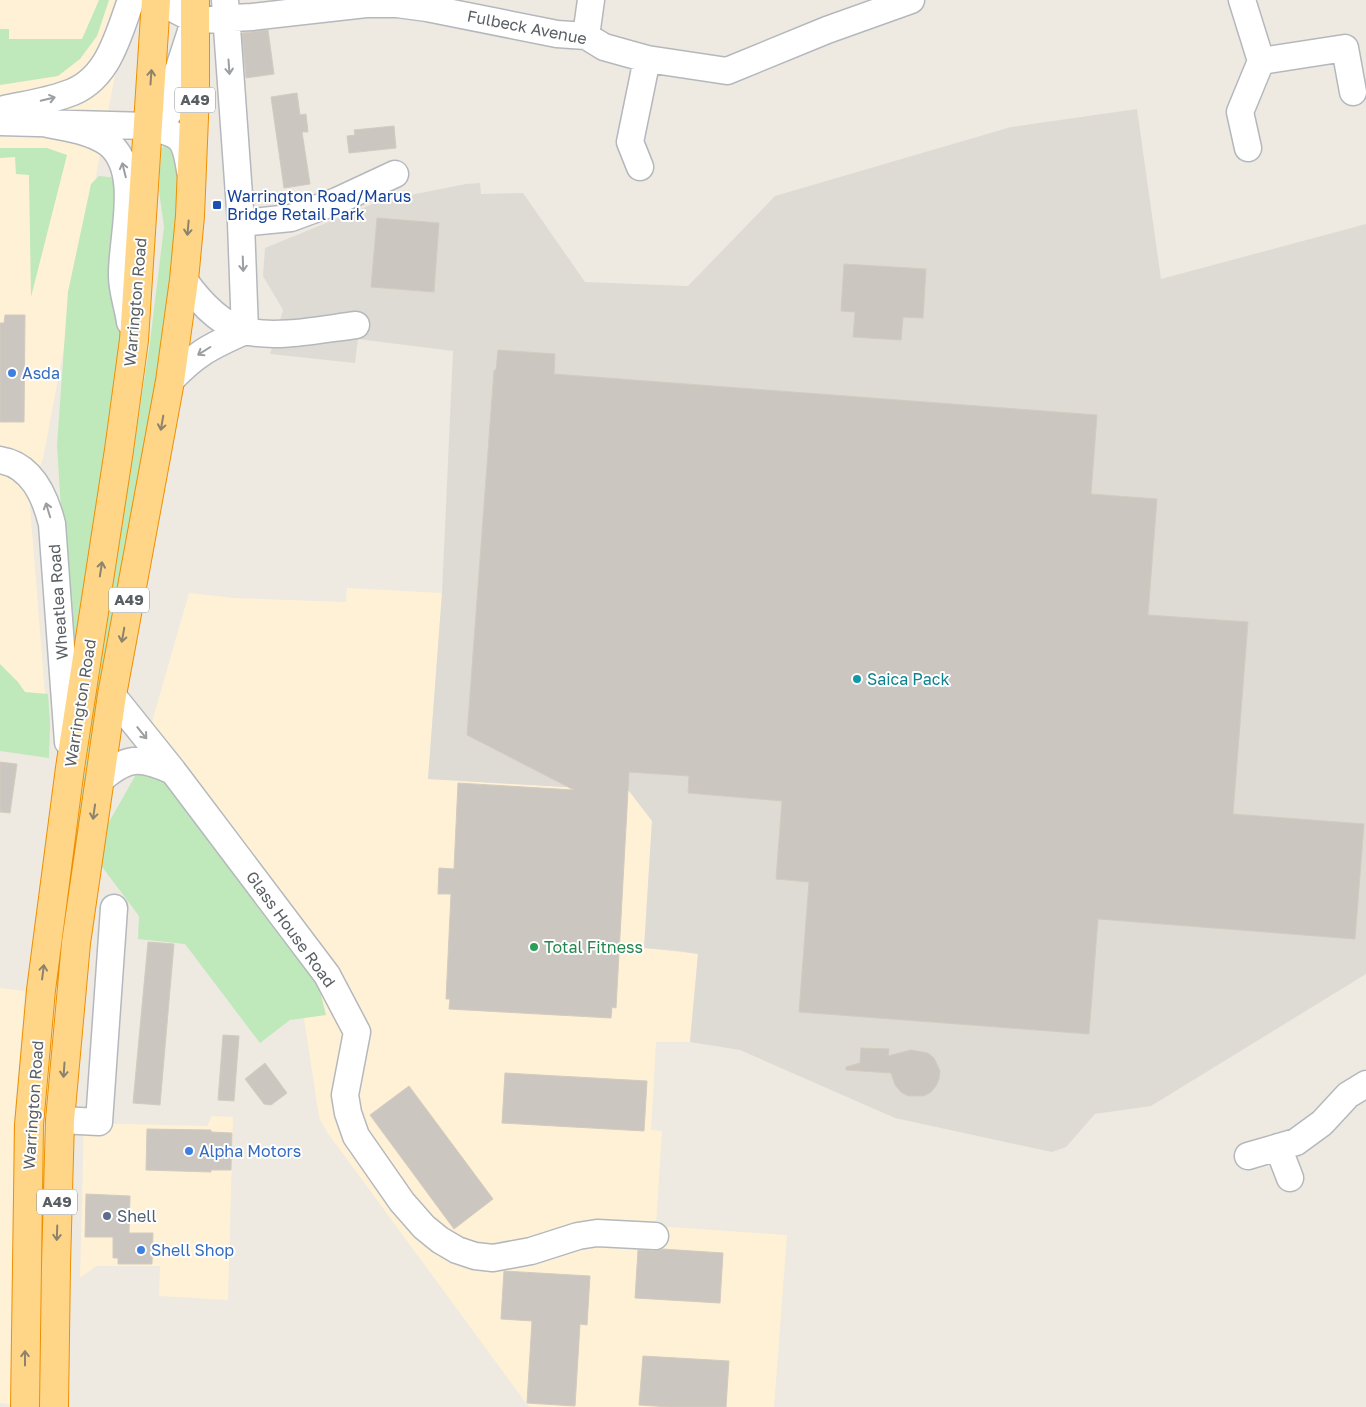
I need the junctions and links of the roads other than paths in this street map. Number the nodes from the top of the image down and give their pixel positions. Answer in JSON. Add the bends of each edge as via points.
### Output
{"nodes":[{"id":1,"x":131,"y":0,"type":"edge"},
{"id":2,"x":156,"y":0,"type":"edge"},
{"id":3,"x":163,"y":0,"type":"edge"},
{"id":4,"x":591,"y":0,"type":"edge"},
{"id":5,"x":911,"y":0,"type":"edge"},
{"id":6,"x":1242,"y":0,"type":"edge"},
{"id":7,"x":225,"y":9,"type":"edge"},
{"id":8,"x":194,"y":10,"type":"edge"},
{"id":9,"x":586,"y":36,"type":"junction"},
{"id":10,"x":647,"y":59,"type":"junction"},
{"id":11,"x":1261,"y":61,"type":"junction"},
{"id":12,"x":1353,"y":92,"type":"dead end"},
{"id":13,"x":0,"y":110,"type":"edge"},
{"id":14,"x":0,"y":122,"type":"edge"},
{"id":15,"x":42,"y":123,"type":"junction"},
{"id":16,"x":147,"y":126,"type":"junction"},
{"id":17,"x":1248,"y":148,"type":"dead end"},
{"id":18,"x":640,"y":167,"type":"dead end"},
{"id":19,"x":395,"y":174,"type":"dead end"},
{"id":20,"x":192,"y":179,"type":"junction"},
{"id":21,"x":241,"y":222,"type":"junction"},
{"id":22,"x":184,"y":280,"type":"junction"},
{"id":23,"x":356,"y":325,"type":"dead end"},
{"id":24,"x":245,"y":331,"type":"junction"},
{"id":25,"x":134,"y":340,"type":"junction"},
{"id":26,"x":170,"y":381,"type":"junction"},
{"id":27,"x":0,"y":460,"type":"edge"},
{"id":28,"x":112,"y":695,"type":"junction"},
{"id":29,"x":70,"y":768,"type":"junction"},
{"id":30,"x":173,"y":771,"type":"junction"},
{"id":31,"x":98,"y":781,"type":"junction"},
{"id":32,"x":120,"y":923,"type":"dead end"},
{"id":33,"x":1366,"y":1084,"type":"edge"},
{"id":34,"x":60,"y":1120,"type":"junction"},
{"id":35,"x":1278,"y":1147,"type":"junction"},
{"id":36,"x":1248,"y":1156,"type":"dead end"},
{"id":37,"x":1290,"y":1178,"type":"dead end"},
{"id":38,"x":655,"y":1236,"type":"dead end"},
{"id":39,"x":25,"y":1407,"type":"edge"},
{"id":40,"x":54,"y":1407,"type":"edge"}],
"edges":[{"from":13,"to":1,"type":"street","one_way":true,"via":[[69,94],[87,84],[111,53]]},
{"from":16,"to":2,"type":"highway","name":"Warrington Road","number":"A49","one_way":true},
{"from":3,"to":8,"type":"street","via":[[168,6]]},
{"from":4,"to":9,"type":"street"},
{"from":5,"to":10,"type":"street","name":"Fulbeck Avenue","via":[[727,71]]},
{"from":6,"to":11,"type":"street"},
{"from":7,"to":8,"type":"street","name":"Fulbeck Avenue"},
{"from":7,"to":9,"type":"street","name":"Fulbeck Avenue","via":[[397,4],[556,34]]},
{"from":7,"to":21,"type":"street","one_way":true},
{"from":8,"to":16,"type":"street","via":[[176,77],[172,108],[162,122]]},
{"from":8,"to":20,"type":"highway","name":"Warrington Road","number":"A49"},
{"from":9,"to":10,"type":"street","name":"Fulbeck Avenue","via":[[604,47]]},
{"from":10,"to":18,"type":"street","via":[[630,142]]},
{"from":11,"to":12,"type":"street","via":[[1345,48]]},
{"from":11,"to":17,"type":"street","via":[[1240,112]]},
{"from":14,"to":15,"type":"street"},
{"from":15,"to":16,"type":"street"},
{"from":25,"to":15,"type":"street","one_way":true,"via":[[122,277],[128,199],[123,164],[110,145],[94,135]]},
{"from":16,"to":20,"type":"street","via":[[178,137],[186,147]]},
{"from":16,"to":25,"type":"highway","name":"Warrington Road","number":"A49"},
{"from":19,"to":21,"type":"street","via":[[336,202],[291,218]]},
{"from":20,"to":22,"type":"highway","name":"Warrington Road","number":"A49","one_way":true},
{"from":21,"to":24,"type":"street","one_way":true},
{"from":22,"to":24,"type":"street","via":[[211,311]]},
{"from":22,"to":26,"type":"highway","name":"Warrington Road","number":"A49"},
{"from":23,"to":24,"type":"street","via":[[283,334]]},
{"from":24,"to":26,"type":"street","one_way":true,"via":[[206,349]]},
{"from":29,"to":25,"type":"highway","name":"Warrington Road","number":"A49","one_way":true},
{"from":26,"to":28,"type":"highway","name":"Warrington Road","number":"A49","one_way":true},
{"from":29,"to":27,"type":"street","name":"Wheatlea Road","one_way":true,"via":[[52,524],[44,498],[30,476]]},
{"from":28,"to":30,"type":"street","name":"Glass House Road","one_way":true},
{"from":28,"to":31,"type":"highway","name":"Warrington Road","number":"A49"},
{"from":39,"to":29,"type":"highway","name":"Warrington Road","number":"A49","one_way":true,"via":[[29,1125],[41,990]]},
{"from":30,"to":31,"type":"street","via":[[155,763],[128,762]]},
{"from":30,"to":38,"type":"street","name":"Glass House Road","via":[[327,975],[357,1032],[345,1095],[356,1136],[402,1202],[424,1227],[457,1250],[493,1258],[596,1233]]},
{"from":31,"to":34,"type":"highway","name":"Warrington Road","number":"A49","one_way":true,"via":[[76,943]]},
{"from":32,"to":34,"type":"street","via":[[99,1122]]},
{"from":33,"to":35,"type":"street","via":[[1348,1095],[1309,1133],[1296,1142]]},
{"from":34,"to":40,"type":"highway","name":"Warrington Road","number":"A49","one_way":true},
{"from":35,"to":36,"type":"street"},
{"from":35,"to":37,"type":"street"}]}
